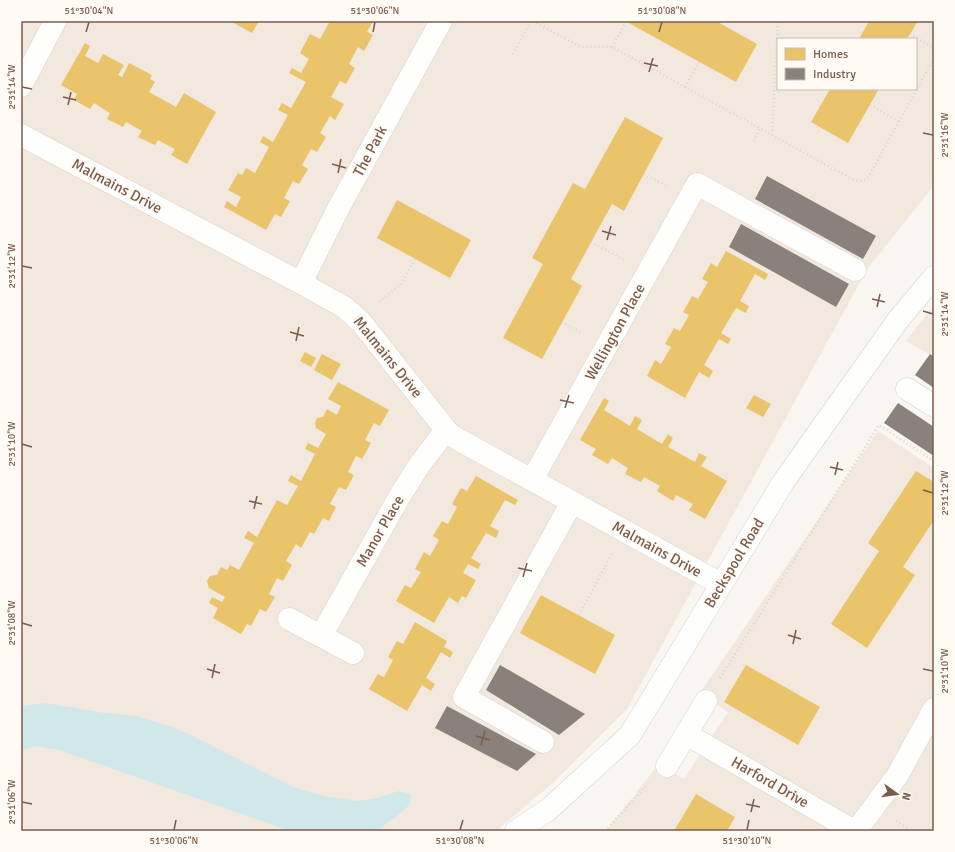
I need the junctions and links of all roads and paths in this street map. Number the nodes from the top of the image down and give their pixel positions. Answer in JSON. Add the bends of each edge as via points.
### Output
{"nodes":[{"id":1,"x":55,"y":21,"type":"edge"},
{"id":2,"x":441,"y":21,"type":"edge"},
{"id":3,"x":532,"y":21,"type":"edge"},
{"id":4,"x":778,"y":21,"type":"edge"},
{"id":5,"x":626,"y":22,"type":"edge"},
{"id":6,"x":910,"y":34,"type":"dead end"},
{"id":7,"x":777,"y":38,"type":"edge"},
{"id":8,"x":917,"y":38,"type":"edge"},
{"id":9,"x":917,"y":38,"type":"edge"},
{"id":10,"x":777,"y":40,"type":"edge"},
{"id":11,"x":612,"y":47,"type":"junction"},
{"id":12,"x":934,"y":48,"type":"edge"},
{"id":13,"x":513,"y":54,"type":"dead end"},
{"id":14,"x":934,"y":58,"type":"edge"},
{"id":15,"x":699,"y":62,"type":"dead end"},
{"id":16,"x":21,"y":86,"type":"edge"},
{"id":17,"x":685,"y":87,"type":"junction"},
{"id":18,"x":917,"y":89,"type":"edge"},
{"id":19,"x":916,"y":90,"type":"edge"},
{"id":20,"x":870,"y":105,"type":"dead end"},
{"id":21,"x":899,"y":122,"type":"junction"},
{"id":22,"x":760,"y":128,"type":"junction"},
{"id":23,"x":21,"y":135,"type":"edge"},
{"id":24,"x":772,"y":135,"type":"junction"},
{"id":25,"x":754,"y":141,"type":"dead end"},
{"id":26,"x":591,"y":242,"type":"dead end"},
{"id":27,"x":415,"y":259,"type":"dead end"},
{"id":28,"x":855,"y":270,"type":"dead end"},
{"id":29,"x":648,"y":273,"type":"junction"},
{"id":30,"x":934,"y":277,"type":"edge"},
{"id":31,"x":301,"y":283,"type":"junction"},
{"id":32,"x":358,"y":319,"type":"junction"},
{"id":33,"x":907,"y":389,"type":"dead end"},
{"id":34,"x":934,"y":406,"type":"edge"},
{"id":35,"x":446,"y":430,"type":"junction"},
{"id":36,"x":934,"y":461,"type":"edge"},
{"id":37,"x":532,"y":480,"type":"junction"},
{"id":38,"x":572,"y":502,"type":"junction"},
{"id":39,"x":624,"y":531,"type":"junction"},
{"id":40,"x":721,"y":584,"type":"junction"},
{"id":41,"x":579,"y":615,"type":"dead end"},
{"id":42,"x":289,"y":619,"type":"dead end"},
{"id":43,"x":321,"y":636,"type":"junction"},
{"id":44,"x":352,"y":653,"type":"dead end"},
{"id":45,"x":706,"y":701,"type":"joint"},
{"id":46,"x":934,"y":709,"type":"edge"},
{"id":47,"x":686,"y":734,"type":"junction"},
{"id":48,"x":543,"y":742,"type":"dead end"},
{"id":49,"x":667,"y":766,"type":"joint"},
{"id":50,"x":516,"y":831,"type":"edge"},
{"id":51,"x":605,"y":831,"type":"edge"},
{"id":52,"x":855,"y":831,"type":"edge"}],
"edges":[{"from":1,"to":16,"type":"street"},
{"from":2,"to":31,"type":"street","name":"The Park","via":[[342,202]]},
{"from":3,"to":11,"type":"path","via":[[581,48]]},
{"from":3,"to":13,"type":"path"},
{"from":4,"to":7,"type":"path"},
{"from":5,"to":11,"type":"path"},
{"from":6,"to":9,"type":"path"},
{"from":8,"to":12,"type":"path"},
{"from":10,"to":24,"type":"path"},
{"from":11,"to":17,"type":"path"},
{"from":14,"to":18,"type":"path"},
{"from":15,"to":17,"type":"path"},
{"from":17,"to":22,"type":"path"},
{"from":19,"to":21,"type":"path"},
{"from":20,"to":21,"type":"path"},
{"from":21,"to":24,"type":"path","via":[[869,176],[863,181],[852,179]]},
{"from":22,"to":24,"type":"path"},
{"from":22,"to":25,"type":"path"},
{"from":23,"to":31,"type":"street","name":"Malmains Drive"},
{"from":26,"to":29,"type":"path"},
{"from":27,"to":32,"type":"path","via":[[401,284]]},
{"from":28,"to":29,"type":"street","name":"Wellington Place","via":[[698,184]]},
{"from":29,"to":37,"type":"street","name":"Wellington Place"},
{"from":30,"to":40,"type":"street","name":"Beckspool Road","via":[[898,320],[784,481]]},
{"from":31,"to":32,"type":"street","name":"Malmains Drive","via":[[344,307]]},
{"from":32,"to":35,"type":"street","name":"Malmains Drive"},
{"from":33,"to":34,"type":"street"},
{"from":35,"to":37,"type":"street","name":"Malmains Drive","via":[[459,441]]},
{"from":35,"to":43,"type":"street","name":"Manor Place","via":[[401,494]]},
{"from":36,"to":45,"type":"path","via":[[879,425]]},
{"from":37,"to":38,"type":"street","name":"Malmains Drive"},
{"from":38,"to":39,"type":"street","name":"Malmains Drive"},
{"from":38,"to":48,"type":"street","via":[[464,697]]},
{"from":39,"to":40,"type":"street","name":"Malmains Drive"},
{"from":39,"to":41,"type":"path"},
{"from":40,"to":50,"type":"street","name":"Beckspool Road","via":[[630,734],[548,810]]},
{"from":42,"to":43,"type":"street"},
{"from":43,"to":44,"type":"street"},
{"from":45,"to":47,"type":"street"},
{"from":46,"to":52,"type":"street","name":"Harford Drive","via":[[897,776]]},
{"from":47,"to":49,"type":"street"},
{"from":47,"to":52,"type":"street","name":"Harford Drive"},
{"from":49,"to":51,"type":"path"}]}
